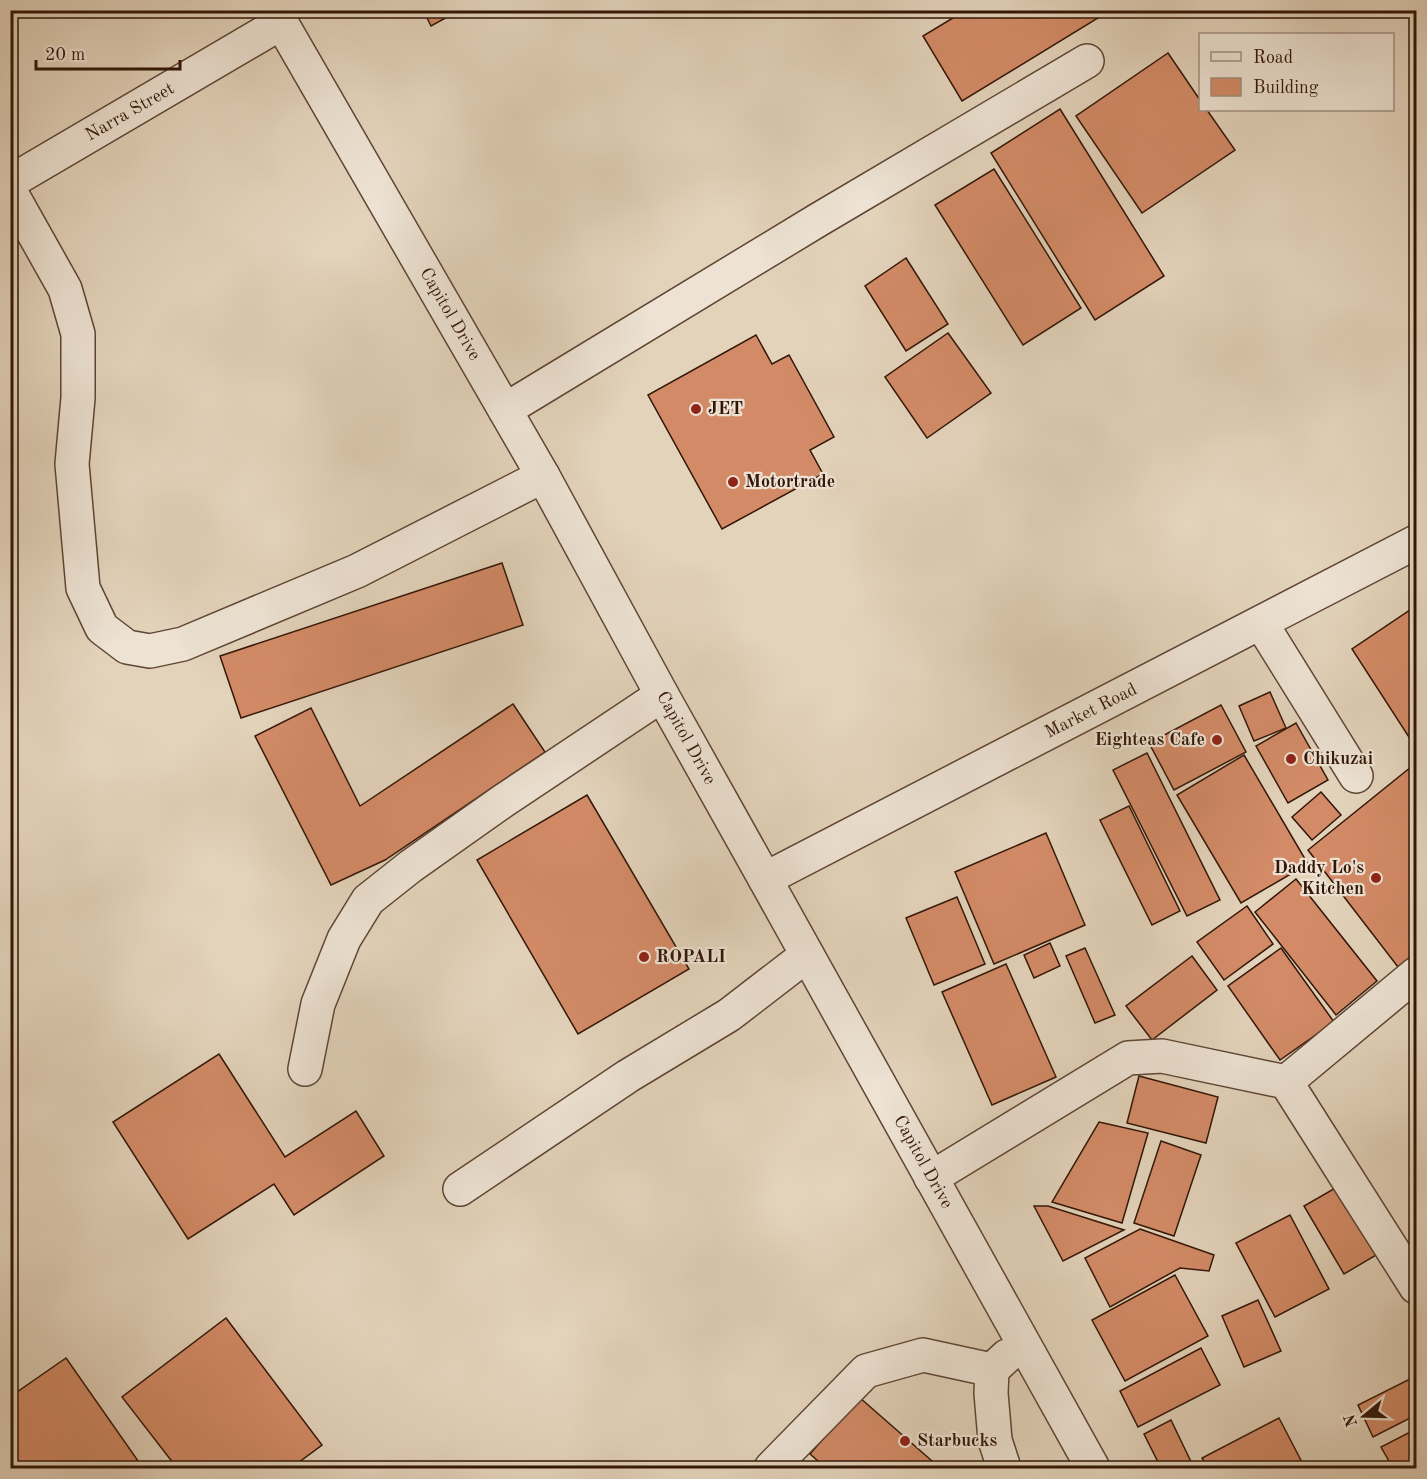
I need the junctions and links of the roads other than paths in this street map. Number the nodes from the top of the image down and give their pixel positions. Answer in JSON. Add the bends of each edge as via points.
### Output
{"nodes":[{"id":1,"x":278,"y":17,"type":"edge"},
{"id":2,"x":1088,"y":61,"type":"dead end"},
{"id":3,"x":10,"y":182,"type":"edge"},
{"id":4,"x":10,"y":191,"type":"edge"},
{"id":5,"x":505,"y":410,"type":"junction"},
{"id":6,"x":543,"y":476,"type":"junction"},
{"id":7,"x":1416,"y":542,"type":"edge"},
{"id":8,"x":1261,"y":622,"type":"junction"},
{"id":9,"x":662,"y":695,"type":"junction"},
{"id":10,"x":1356,"y":776,"type":"dead end"},
{"id":11,"x":765,"y":879,"type":"junction"},
{"id":12,"x":807,"y":955,"type":"junction"},
{"id":13,"x":1416,"y":974,"type":"edge"},
{"id":14,"x":305,"y":1069,"type":"dead end"},
{"id":15,"x":1286,"y":1082,"type":"junction"},
{"id":16,"x":932,"y":1178,"type":"junction"},
{"id":17,"x":460,"y":1189,"type":"dead end"},
{"id":18,"x":1416,"y":1287,"type":"edge"},
{"id":19,"x":1022,"y":1341,"type":"junction"},
{"id":20,"x":992,"y":1370,"type":"junction"},
{"id":21,"x":771,"y":1468,"type":"edge"},
{"id":22,"x":1004,"y":1468,"type":"edge"},
{"id":23,"x":1093,"y":1468,"type":"edge"}],
"edges":[{"from":1,"to":3,"type":"street","name":"Narra Street"},
{"from":1,"to":5,"type":"street","name":"Capitol Drive"},
{"from":2,"to":5,"type":"street"},
{"from":4,"to":6,"type":"street","via":[[65,289],[78,334],[72,464],[83,588],[102,628],[127,646],[150,651],[183,644],[357,571]]},
{"from":5,"to":6,"type":"street","name":"Capitol Drive"},
{"from":6,"to":9,"type":"street","name":"Capitol Drive"},
{"from":7,"to":8,"type":"street","name":"Market Road"},
{"from":8,"to":10,"type":"street"},
{"from":8,"to":11,"type":"street","name":"Market Road"},
{"from":9,"to":11,"type":"street","name":"Capitol Drive"},
{"from":9,"to":14,"type":"street","via":[[503,801],[368,900],[344,939],[318,1004]]},
{"from":11,"to":12,"type":"street","name":"Capitol Drive"},
{"from":12,"to":16,"type":"street","name":"Capitol Drive"},
{"from":12,"to":17,"type":"street","via":[[729,1015],[628,1076]]},
{"from":13,"to":15,"type":"street"},
{"from":15,"to":16,"type":"street","via":[[1162,1056],[1128,1058]]},
{"from":15,"to":18,"type":"street"},
{"from":16,"to":19,"type":"street","name":"Capitol Drive"},
{"from":19,"to":20,"type":"street"},
{"from":19,"to":23,"type":"street","name":"Capitol Drive"},
{"from":20,"to":21,"type":"street","via":[[923,1355],[866,1371]]},
{"from":20,"to":22,"type":"street","via":[[995,1440]]}]}
